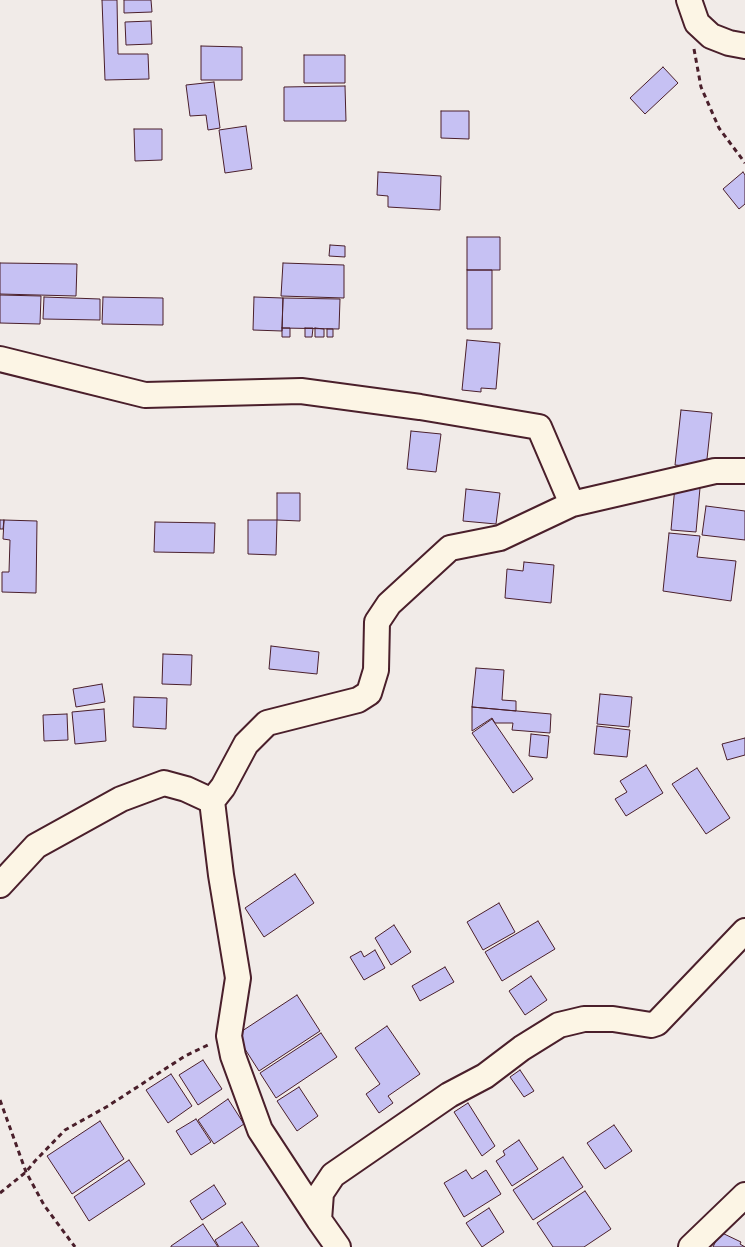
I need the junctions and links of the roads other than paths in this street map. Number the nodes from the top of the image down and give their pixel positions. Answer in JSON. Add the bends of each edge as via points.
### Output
{"nodes":[{"id":1,"x":689,"y":0,"type":"edge"},
{"id":2,"x":745,"y":46,"type":"edge"},
{"id":3,"x":0,"y":359,"type":"edge"},
{"id":4,"x":745,"y":471,"type":"edge"},
{"id":5,"x":572,"y":504,"type":"junction"},
{"id":6,"x":212,"y":801,"type":"junction"},
{"id":7,"x":0,"y":885,"type":"edge"},
{"id":8,"x":745,"y":932,"type":"edge"},
{"id":9,"x":744,"y":1197,"type":"edge"},
{"id":10,"x":318,"y":1220,"type":"junction"},
{"id":11,"x":338,"y":1247,"type":"edge"},
{"id":12,"x":691,"y":1247,"type":"edge"}],
"edges":[{"from":1,"to":2,"type":"street","via":[[697,23],[711,36]]},
{"from":3,"to":5,"type":"street","via":[[145,395],[300,391],[420,407],[539,428]]},
{"from":4,"to":5,"type":"street","via":[[715,471]]},
{"from":5,"to":6,"type":"street","via":[[500,538],[450,548],[390,604],[377,622],[376,670],[369,692],[358,700],[267,724],[246,744]]},
{"from":6,"to":7,"type":"street","via":[[164,783],[121,799],[36,846]]},
{"from":6,"to":10,"type":"street","via":[[238,978],[229,1036],[232,1056],[260,1130]]},
{"from":8,"to":10,"type":"street","via":[[657,1023],[584,1019],[559,1025],[485,1076],[449,1095],[333,1175],[321,1193]]},
{"from":9,"to":12,"type":"street"},
{"from":10,"to":11,"type":"street"}]}
